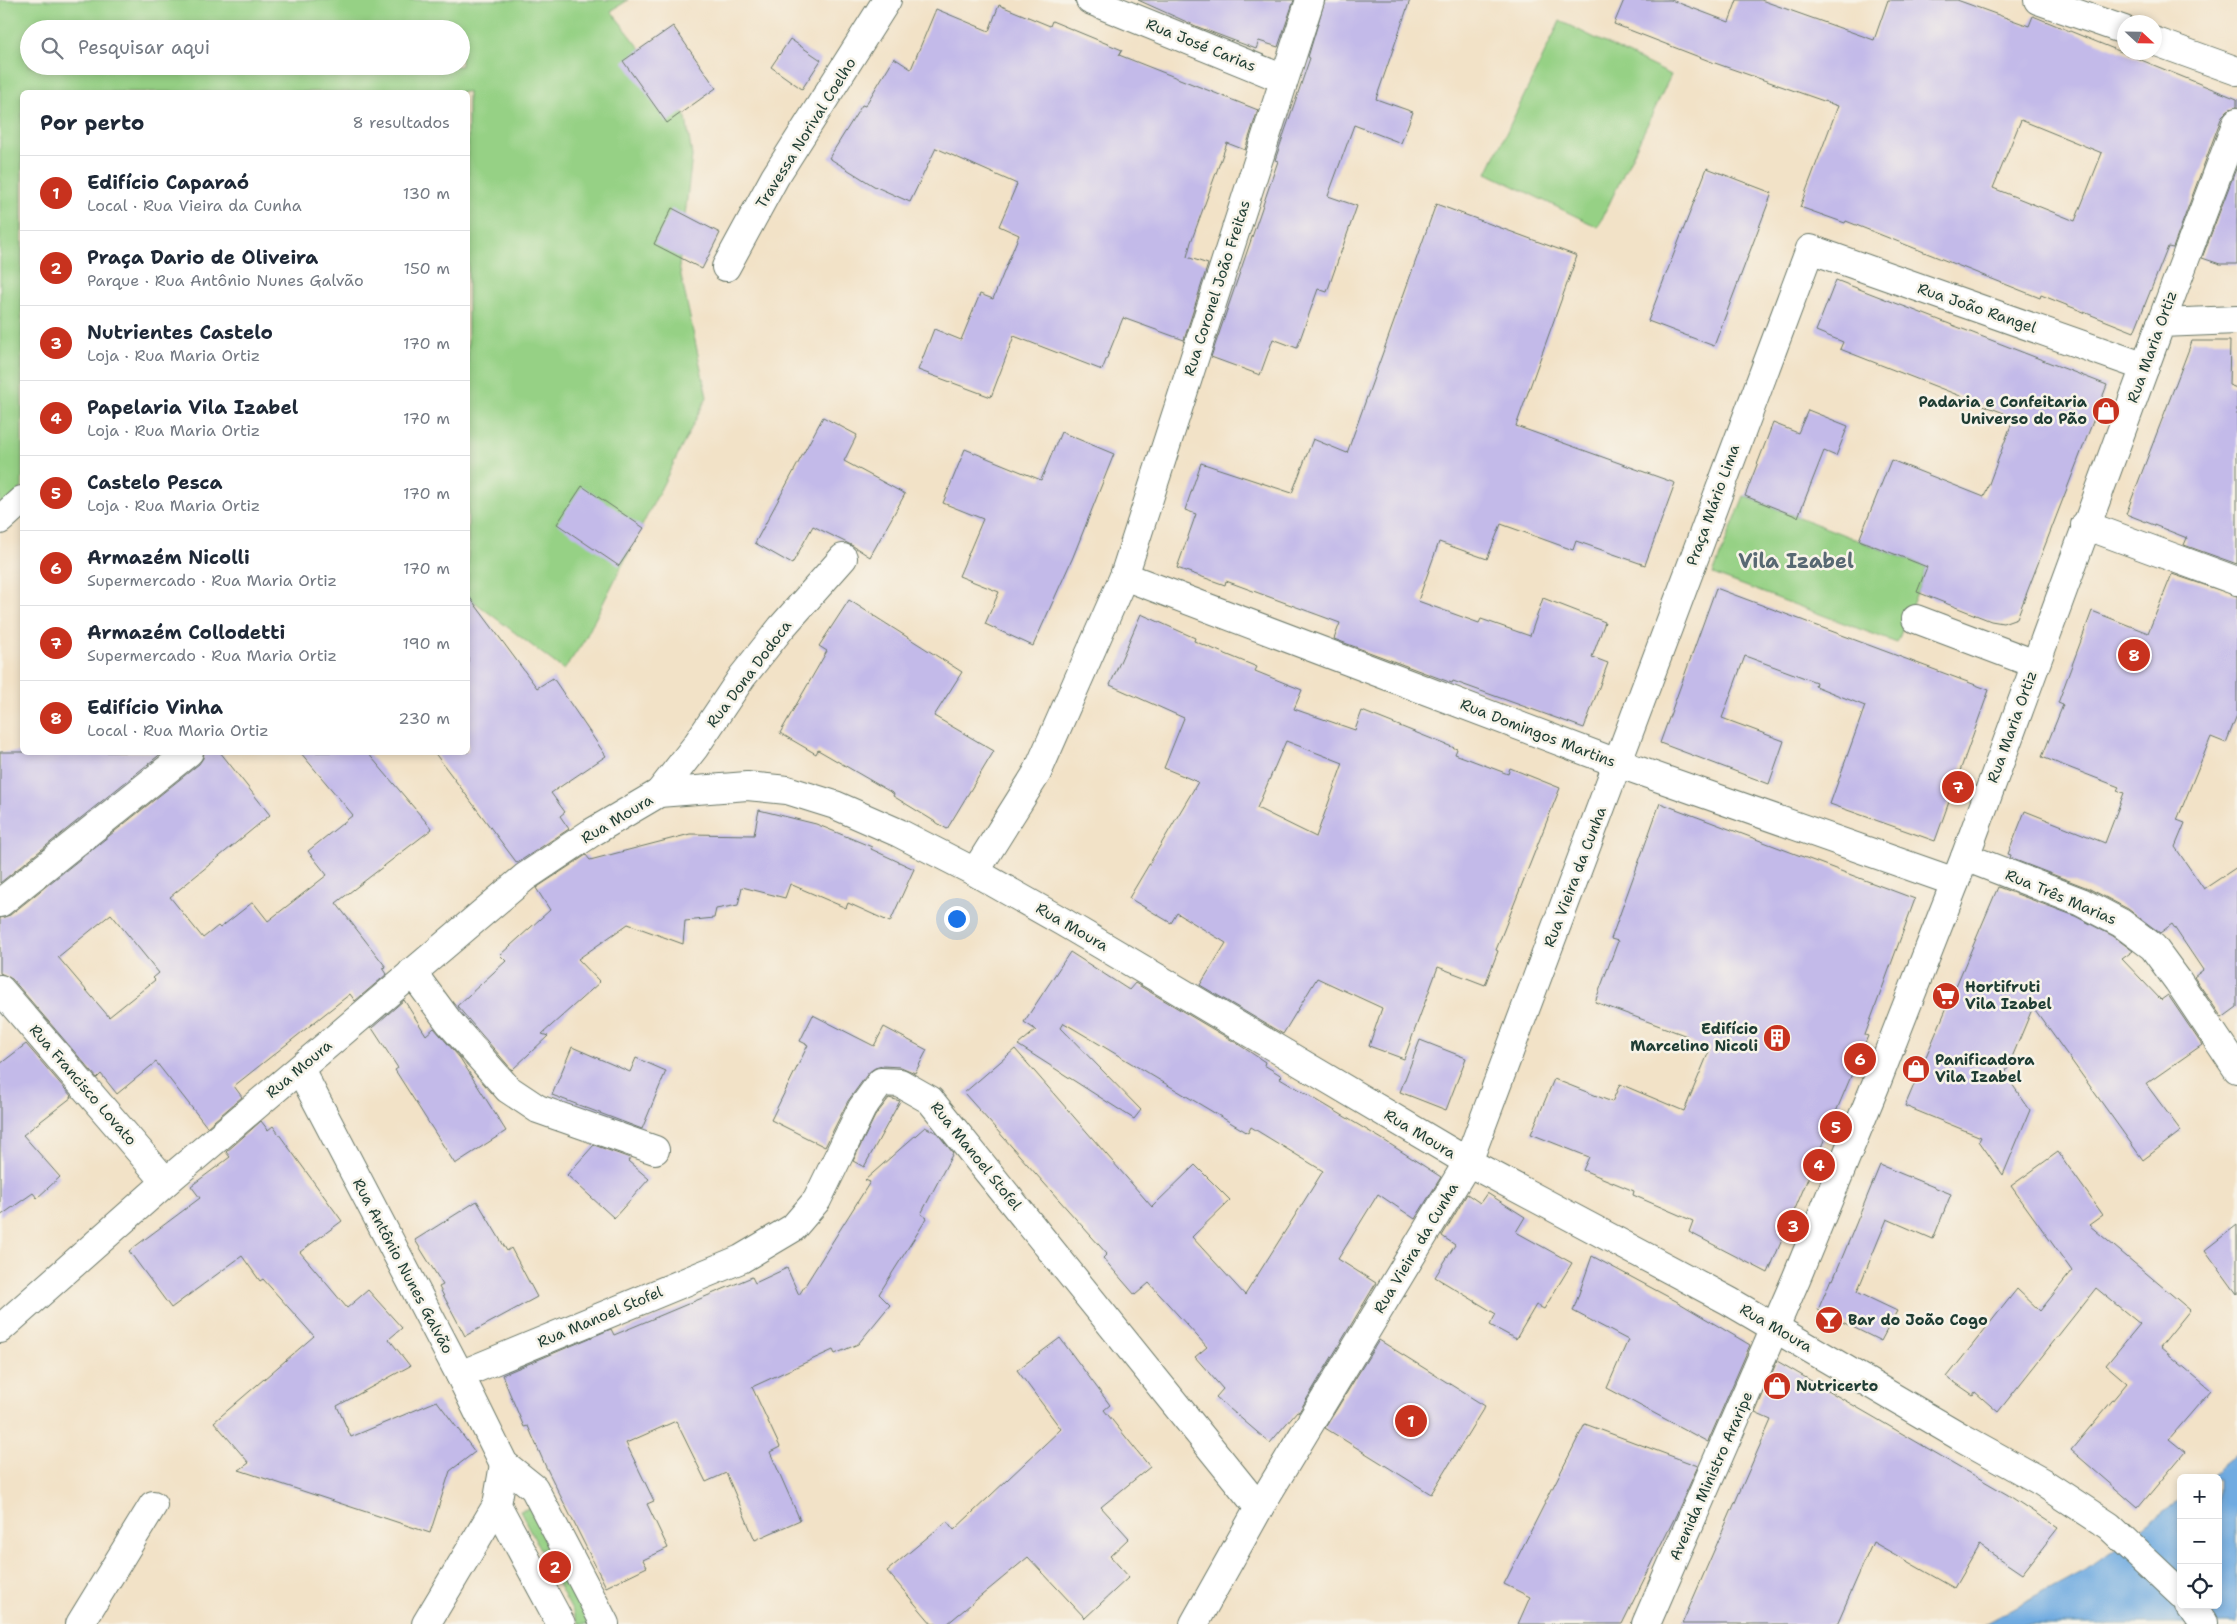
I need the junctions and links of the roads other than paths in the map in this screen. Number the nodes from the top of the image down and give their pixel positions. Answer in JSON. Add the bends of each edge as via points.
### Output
{"nodes":[{"id":1,"x":887,"y":0,"type":"edge"},
{"id":2,"x":1090,"y":0,"type":"edge"},
{"id":3,"x":1310,"y":0,"type":"edge"},
{"id":4,"x":2038,"y":0,"type":"edge"},
{"id":5,"x":2084,"y":7,"type":"edge"},
{"id":6,"x":2117,"y":26,"type":"edge"},
{"id":7,"x":2162,"y":44,"type":"edge"},
{"id":8,"x":2237,"y":71,"type":"edge"},
{"id":9,"x":1284,"y":79,"type":"junction"},
{"id":10,"x":2237,"y":122,"type":"edge"},
{"id":11,"x":1810,"y":248,"type":"joint"},
{"id":12,"x":726,"y":267,"type":"dead end"},
{"id":13,"x":2237,"y":320,"type":"edge"},
{"id":14,"x":2160,"y":323,"type":"junction"},
{"id":15,"x":2145,"y":367,"type":"junction"},
{"id":16,"x":20,"y":502,"type":"edge"},
{"id":17,"x":0,"y":520,"type":"edge"},
{"id":18,"x":2085,"y":525,"type":"junction"},
{"id":19,"x":844,"y":558,"type":"dead end"},
{"id":20,"x":1124,"y":576,"type":"junction"},
{"id":21,"x":2237,"y":581,"type":"edge"},
{"id":22,"x":1916,"y":619,"type":"dead end"},
{"id":23,"x":2035,"y":664,"type":"junction"},
{"id":24,"x":185,"y":755,"type":"edge"},
{"id":25,"x":1618,"y":763,"type":"junction"},
{"id":26,"x":659,"y":793,"type":"junction"},
{"id":27,"x":1965,"y":857,"type":"junction"},
{"id":28,"x":975,"y":872,"type":"junction"},
{"id":29,"x":1954,"y":882,"type":"junction"},
{"id":30,"x":0,"y":903,"type":"edge"},
{"id":31,"x":412,"y":972,"type":"junction"},
{"id":32,"x":0,"y":988,"type":"edge"},
{"id":33,"x":300,"y":1069,"type":"junction"},
{"id":34,"x":2237,"y":1069,"type":"edge"},
{"id":35,"x":655,"y":1150,"type":"dead end"},
{"id":36,"x":1468,"y":1162,"type":"junction"},
{"id":37,"x":166,"y":1182,"type":"junction"},
{"id":38,"x":1775,"y":1328,"type":"junction"},
{"id":39,"x":0,"y":1329,"type":"edge"},
{"id":40,"x":460,"y":1375,"type":"junction"},
{"id":41,"x":504,"y":1464,"type":"junction"},
{"id":42,"x":153,"y":1505,"type":"dead end"},
{"id":43,"x":497,"y":1505,"type":"junction"},
{"id":44,"x":1259,"y":1508,"type":"junction"},
{"id":45,"x":2177,"y":1590,"type":"edge"},
{"id":46,"x":2192,"y":1609,"type":"edge"},
{"id":47,"x":80,"y":1624,"type":"edge"},
{"id":48,"x":426,"y":1624,"type":"edge"},
{"id":49,"x":561,"y":1624,"type":"edge"},
{"id":50,"x":605,"y":1624,"type":"edge"},
{"id":51,"x":1194,"y":1624,"type":"edge"},
{"id":52,"x":1646,"y":1624,"type":"edge"},
{"id":53,"x":2202,"y":1624,"type":"edge"}],
"edges":[{"from":1,"to":12,"type":"street","name":"Travessa Norival Coelho","via":[[775,177]]},
{"from":2,"to":9,"type":"street","name":"Rua José Carias"},
{"from":3,"to":9,"type":"street","name":"Rua Coronel João Freitas"},
{"from":4,"to":5,"type":"street"},
{"from":5,"to":6,"type":"street"},
{"from":7,"to":8,"type":"street"},
{"from":9,"to":20,"type":"street","name":"Rua Coronel João Freitas"},
{"from":10,"to":14,"type":"street","name":"Rua Maria Ortiz"},
{"from":11,"to":15,"type":"street","name":"Rua João Rangel"},
{"from":11,"to":25,"type":"street","name":"Praça Mário Lima"},
{"from":13,"to":14,"type":"street"},
{"from":14,"to":15,"type":"street","name":"Rua Maria Ortiz"},
{"from":15,"to":18,"type":"street","name":"Rua Maria Ortiz"},
{"from":16,"to":17,"type":"street"},
{"from":18,"to":21,"type":"street"},
{"from":18,"to":23,"type":"street","name":"Rua Maria Ortiz"},
{"from":19,"to":26,"type":"street","name":"Rua Dona Dodoca","via":[[742,677],[695,747]]},
{"from":20,"to":25,"type":"street","name":"Rua Domingos Martins"},
{"from":20,"to":28,"type":"street","name":"Rua Coronel João Freitas","via":[[1037,773]]},
{"from":22,"to":23,"type":"street"},
{"from":23,"to":27,"type":"street","name":"Rua Maria Ortiz"},
{"from":24,"to":30,"type":"street"},
{"from":25,"to":29,"type":"street","name":"Rua Domingos Martins"},
{"from":25,"to":36,"type":"street","name":"Rua Vieira da Cunha"},
{"from":26,"to":28,"type":"street","name":"Rua Moura","via":[[747,786],[787,790],[835,805]]},
{"from":26,"to":31,"type":"street","name":"Rua Moura","via":[[591,833],[525,878]]},
{"from":27,"to":29,"type":"street","name":"Rua Maria Ortiz"},
{"from":27,"to":34,"type":"street","name":"Rua Três Marias","via":[[2081,902],[2121,923],[2153,946]]},
{"from":28,"to":36,"type":"street","name":"Rua Moura"},
{"from":29,"to":38,"type":"street","name":"Rua Maria Ortiz","via":[[1876,1084]]},
{"from":31,"to":33,"type":"street","name":"Rua Moura"},
{"from":31,"to":35,"type":"street","via":[[449,1022],[508,1088],[538,1109]]},
{"from":32,"to":37,"type":"street","name":"Rua Francisco Lovato"},
{"from":33,"to":37,"type":"street","name":"Rua Moura"},
{"from":33,"to":40,"type":"street","name":"Rua Antônio Nunes Galvão"},
{"from":36,"to":38,"type":"street","name":"Rua Moura"},
{"from":36,"to":44,"type":"street","name":"Rua Vieira da Cunha"},
{"from":37,"to":39,"type":"street","name":"Rua Moura"},
{"from":38,"to":45,"type":"street","name":"Rua Moura","via":[[2042,1482],[2109,1526]]},
{"from":38,"to":52,"type":"street","name":"Avenida Ministro Araripe"},
{"from":40,"to":41,"type":"street","name":"Rua Antônio Nunes Galvão"},
{"from":40,"to":44,"type":"street","name":"Rua Manoel Stofel","via":[[740,1259],[793,1228],[817,1200],[862,1108],[881,1082],[900,1083],[930,1100]]},
{"from":41,"to":43,"type":"street"},
{"from":41,"to":50,"type":"street","name":"Rua Antônio Nunes Galvão","via":[[534,1488]]},
{"from":42,"to":47,"type":"street"},
{"from":43,"to":48,"type":"street"},
{"from":43,"to":49,"type":"street"},
{"from":44,"to":51,"type":"street","name":"Rua Vieira da Cunha"},
{"from":46,"to":53,"type":"street"}]}
